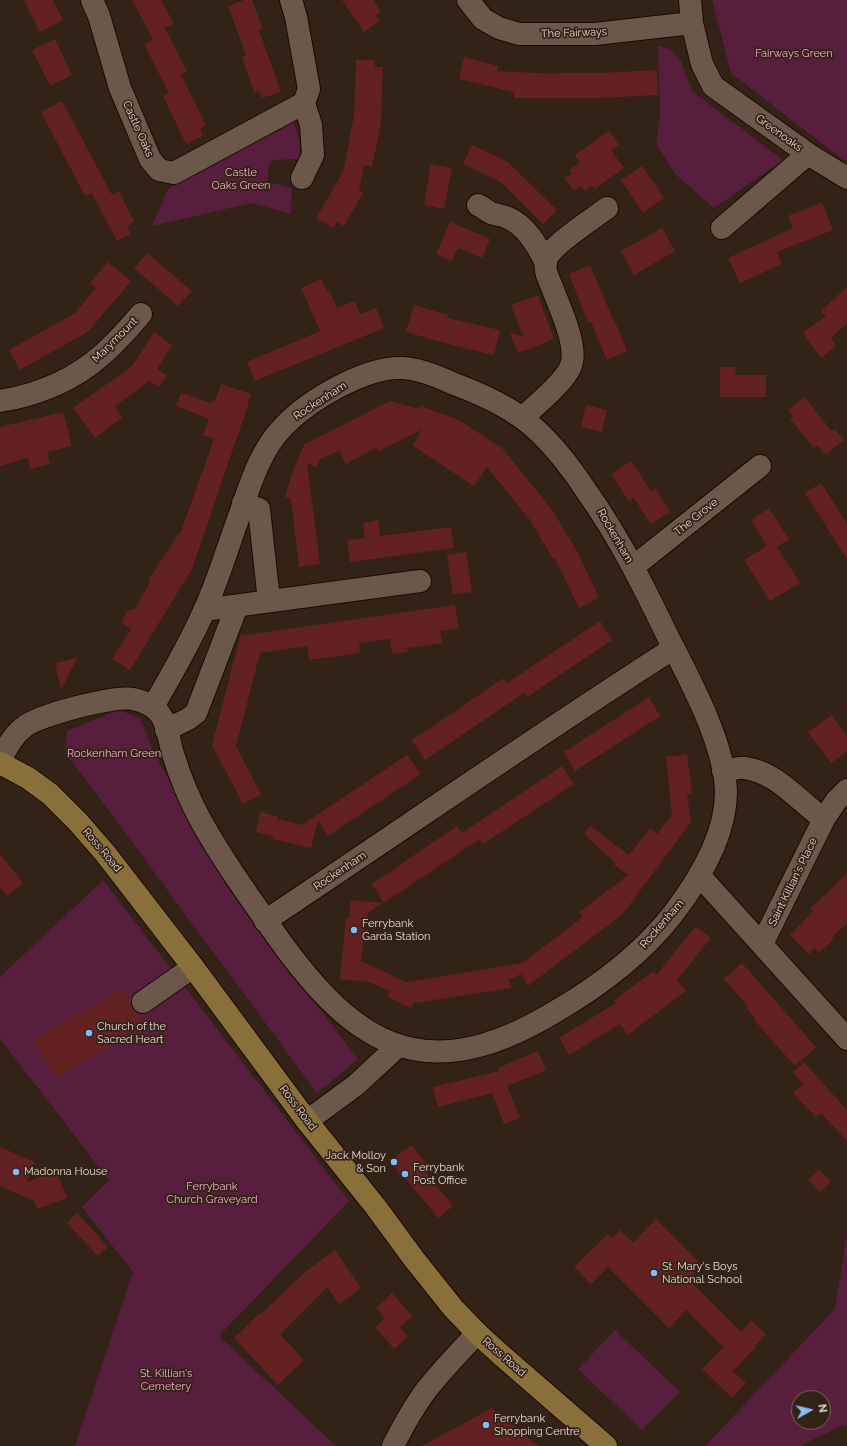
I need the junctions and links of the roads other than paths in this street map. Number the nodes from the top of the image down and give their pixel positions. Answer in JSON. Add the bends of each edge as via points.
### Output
{"nodes":[{"id":1,"x":92,"y":0,"type":"edge"},
{"id":2,"x":290,"y":0,"type":"edge"},
{"id":3,"x":468,"y":0,"type":"edge"},
{"id":4,"x":690,"y":0,"type":"edge"},
{"id":5,"x":692,"y":23,"type":"junction"},
{"id":6,"x":304,"y":103,"type":"junction"},
{"id":7,"x":808,"y":154,"type":"junction"},
{"id":8,"x":302,"y":178,"type":"dead end"},
{"id":9,"x":847,"y":178,"type":"edge"},
{"id":10,"x":478,"y":204,"type":"dead end"},
{"id":11,"x":607,"y":208,"type":"dead end"},
{"id":12,"x":722,"y":228,"type":"dead end"},
{"id":13,"x":546,"y":263,"type":"junction"},
{"id":14,"x":141,"y":314,"type":"dead end"},
{"id":15,"x":0,"y":401,"type":"edge"},
{"id":16,"x":522,"y":418,"type":"junction"},
{"id":17,"x":760,"y":466,"type":"dead end"},
{"id":18,"x":243,"y":503,"type":"junction"},
{"id":19,"x":633,"y":567,"type":"junction"},
{"id":20,"x":420,"y":581,"type":"dead end"},
{"id":21,"x":269,"y":601,"type":"junction"},
{"id":22,"x":236,"y":606,"type":"junction"},
{"id":23,"x":204,"y":610,"type":"junction"},
{"id":24,"x":674,"y":648,"type":"junction"},
{"id":25,"x":153,"y":707,"type":"junction"},
{"id":26,"x":166,"y":730,"type":"junction"},
{"id":27,"x":0,"y":762,"type":"edge"},
{"id":28,"x":724,"y":771,"type":"junction"},
{"id":29,"x":847,"y":790,"type":"edge"},
{"id":30,"x":824,"y":819,"type":"junction"},
{"id":31,"x":699,"y":875,"type":"junction"},
{"id":32,"x":265,"y":920,"type":"junction"},
{"id":33,"x":762,"y":944,"type":"junction"},
{"id":34,"x":194,"y":967,"type":"junction"},
{"id":35,"x":143,"y":1002,"type":"dead end"},
{"id":36,"x":847,"y":1039,"type":"edge"},
{"id":37,"x":398,"y":1046,"type":"junction"},
{"id":38,"x":307,"y":1121,"type":"junction"},
{"id":39,"x":477,"y":1333,"type":"junction"},
{"id":40,"x":393,"y":1446,"type":"edge"},
{"id":41,"x":606,"y":1446,"type":"edge"}],
"edges":[{"from":1,"to":6,"type":"street","name":"Castle Oaks","via":[[120,88],[150,159],[159,170],[174,173]]},
{"from":2,"to":6,"type":"street","via":[[296,17],[309,89]]},
{"from":3,"to":5,"type":"street","name":"The Fairways","via":[[482,19],[519,34],[594,34]]},
{"from":4,"to":5,"type":"street"},
{"from":5,"to":7,"type":"street","name":"Greenoaks","via":[[702,64],[714,86]]},
{"from":6,"to":8,"type":"street","via":[[311,125],[313,155]]},
{"from":7,"to":9,"type":"street","name":"Greenoaks"},
{"from":7,"to":12,"type":"street"},
{"from":10,"to":13,"type":"street","via":[[492,213],[517,222],[538,247]]},
{"from":11,"to":13,"type":"street","via":[[556,246]]},
{"from":13,"to":16,"type":"street","via":[[547,274],[571,342],[572,363],[563,378]]},
{"from":14,"to":15,"type":"street","name":"Marymount","via":[[113,345],[81,371],[38,392]]},
{"from":16,"to":18,"type":"street","name":"Rockenham","via":[[476,393],[428,373],[405,368],[371,372],[327,394],[288,421],[265,451]]},
{"from":16,"to":19,"type":"street","name":"Rockenham","via":[[545,438],[573,471],[601,512]]},
{"from":17,"to":19,"type":"street","name":"The Grove"},
{"from":18,"to":21,"type":"street","via":[[259,509]]},
{"from":18,"to":23,"type":"street","name":"Rockenham"},
{"from":19,"to":24,"type":"street","name":"Rockenham"},
{"from":20,"to":21,"type":"street"},
{"from":21,"to":22,"type":"street"},
{"from":22,"to":23,"type":"street"},
{"from":22,"to":26,"type":"street","via":[[196,713]]},
{"from":23,"to":25,"type":"street","name":"Rockenham"},
{"from":24,"to":28,"type":"street","name":"Rockenham","via":[[710,726]]},
{"from":24,"to":32,"type":"street","name":"Rockenham","via":[[572,713]]},
{"from":25,"to":26,"type":"street","name":"Rockenham","via":[[163,719]]},
{"from":25,"to":27,"type":"street","via":[[132,699],[118,699],[39,718],[17,733]]},
{"from":26,"to":32,"type":"street","name":"Rockenham","via":[[181,781],[196,812],[213,843]]},
{"from":27,"to":34,"type":"main road","name":"Ross Road","via":[[42,788],[73,817],[110,859]]},
{"from":28,"to":30,"type":"street","via":[[747,768],[763,774],[786,788]]},
{"from":28,"to":31,"type":"street","name":"Rockenham","via":[[724,817]]},
{"from":29,"to":30,"type":"street","name":"Saint Killian's Place"},
{"from":30,"to":33,"type":"street","name":"Saint Killian's Place"},
{"from":31,"to":33,"type":"street"},
{"from":31,"to":37,"type":"street","name":"Rockenham","via":[[672,915],[639,950],[599,983],[545,1018],[508,1036],[466,1049],[437,1052]]},
{"from":32,"to":37,"type":"street","name":"Rockenham","via":[[311,982],[334,1006],[375,1036]]},
{"from":33,"to":36,"type":"street"},
{"from":34,"to":35,"type":"street"},
{"from":34,"to":38,"type":"main road","name":"Ross Road"},
{"from":37,"to":38,"type":"street","via":[[368,1075]]},
{"from":38,"to":39,"type":"main road","name":"Ross Road","via":[[439,1290]]},
{"from":39,"to":40,"type":"street","via":[[424,1393]]},
{"from":39,"to":41,"type":"main road","name":"Ross Road"}]}
